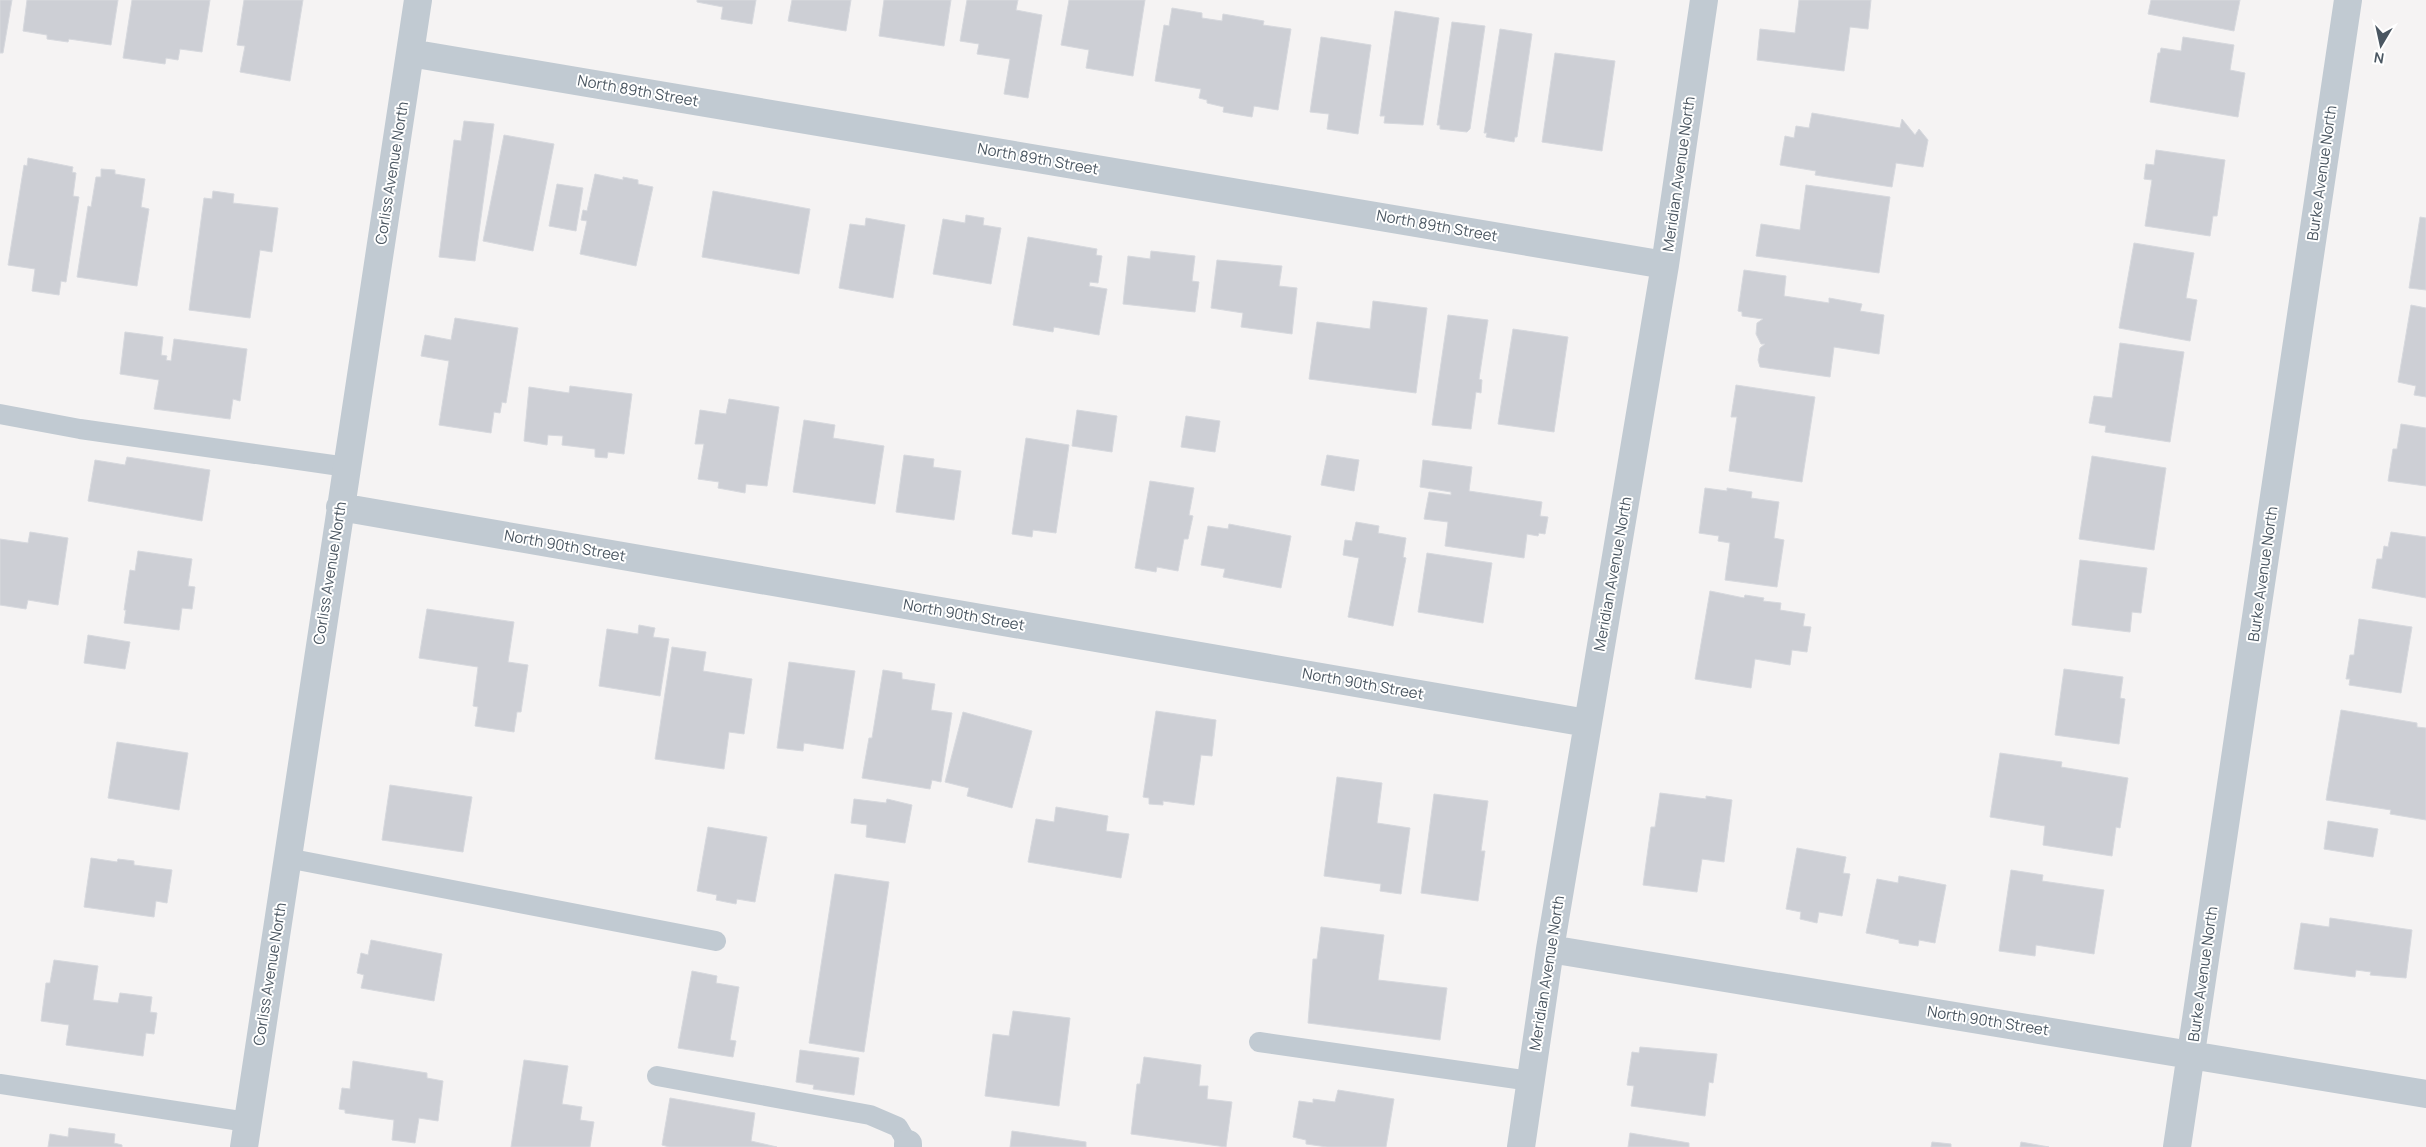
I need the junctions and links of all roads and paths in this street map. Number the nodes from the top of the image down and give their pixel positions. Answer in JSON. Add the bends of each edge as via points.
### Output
{"nodes":[{"id":1,"x":418,"y":0,"type":"edge"},
{"id":2,"x":1704,"y":0,"type":"edge"},
{"id":3,"x":2348,"y":0,"type":"edge"},
{"id":4,"x":410,"y":53,"type":"junction"},
{"id":5,"x":1665,"y":265,"type":"junction"},
{"id":6,"x":0,"y":414,"type":"edge"},
{"id":7,"x":347,"y":467,"type":"junction"},
{"id":8,"x":340,"y":507,"type":"junction"},
{"id":9,"x":1587,"y":723,"type":"junction"},
{"id":10,"x":287,"y":858,"type":"junction"},
{"id":11,"x":716,"y":941,"type":"dead end"},
{"id":12,"x":1550,"y":949,"type":"junction"},
{"id":13,"x":1259,"y":1042,"type":"dead end"},
{"id":14,"x":2192,"y":1054,"type":"junction"},
{"id":15,"x":657,"y":1076,"type":"dead end"},
{"id":16,"x":1530,"y":1081,"type":"junction"},
{"id":17,"x":0,"y":1084,"type":"edge"},
{"id":18,"x":2426,"y":1094,"type":"edge"},
{"id":19,"x":246,"y":1134,"type":"edge"},
{"id":20,"x":908,"y":1146,"type":"edge"},
{"id":21,"x":1521,"y":1147,"type":"edge"},
{"id":22,"x":2177,"y":1147,"type":"edge"}],
"edges":[{"from":1,"to":4,"type":"street","name":"Corliss Avenue North"},
{"from":2,"to":5,"type":"street","name":"Meridian Avenue North"},
{"from":3,"to":14,"type":"street","name":"Burke Avenue North"},
{"from":4,"to":5,"type":"street","name":"North 89th Street"},
{"from":4,"to":7,"type":"street","name":"Corliss Avenue North"},
{"from":5,"to":9,"type":"street","name":"Meridian Avenue North"},
{"from":6,"to":7,"type":"lane","via":[[80,429]]},
{"from":7,"to":8,"type":"street","name":"Corliss Avenue North"},
{"from":8,"to":9,"type":"street","name":"North 90th Street"},
{"from":8,"to":10,"type":"street","name":"Corliss Avenue North"},
{"from":9,"to":12,"type":"street","name":"Meridian Avenue North"},
{"from":10,"to":11,"type":"lane"},
{"from":10,"to":19,"type":"street","name":"Corliss Avenue North"},
{"from":12,"to":14,"type":"street","name":"North 90th Street"},
{"from":12,"to":16,"type":"street","name":"Meridian Avenue North"},
{"from":13,"to":16,"type":"lane"},
{"from":14,"to":18,"type":"street","name":"North 90th Street"},
{"from":14,"to":22,"type":"street","name":"Burke Avenue North"},
{"from":15,"to":20,"type":"lane","via":[[870,1115],[898,1128]]},
{"from":16,"to":21,"type":"street","name":"Meridian Avenue North"},
{"from":17,"to":19,"type":"lane"}]}
